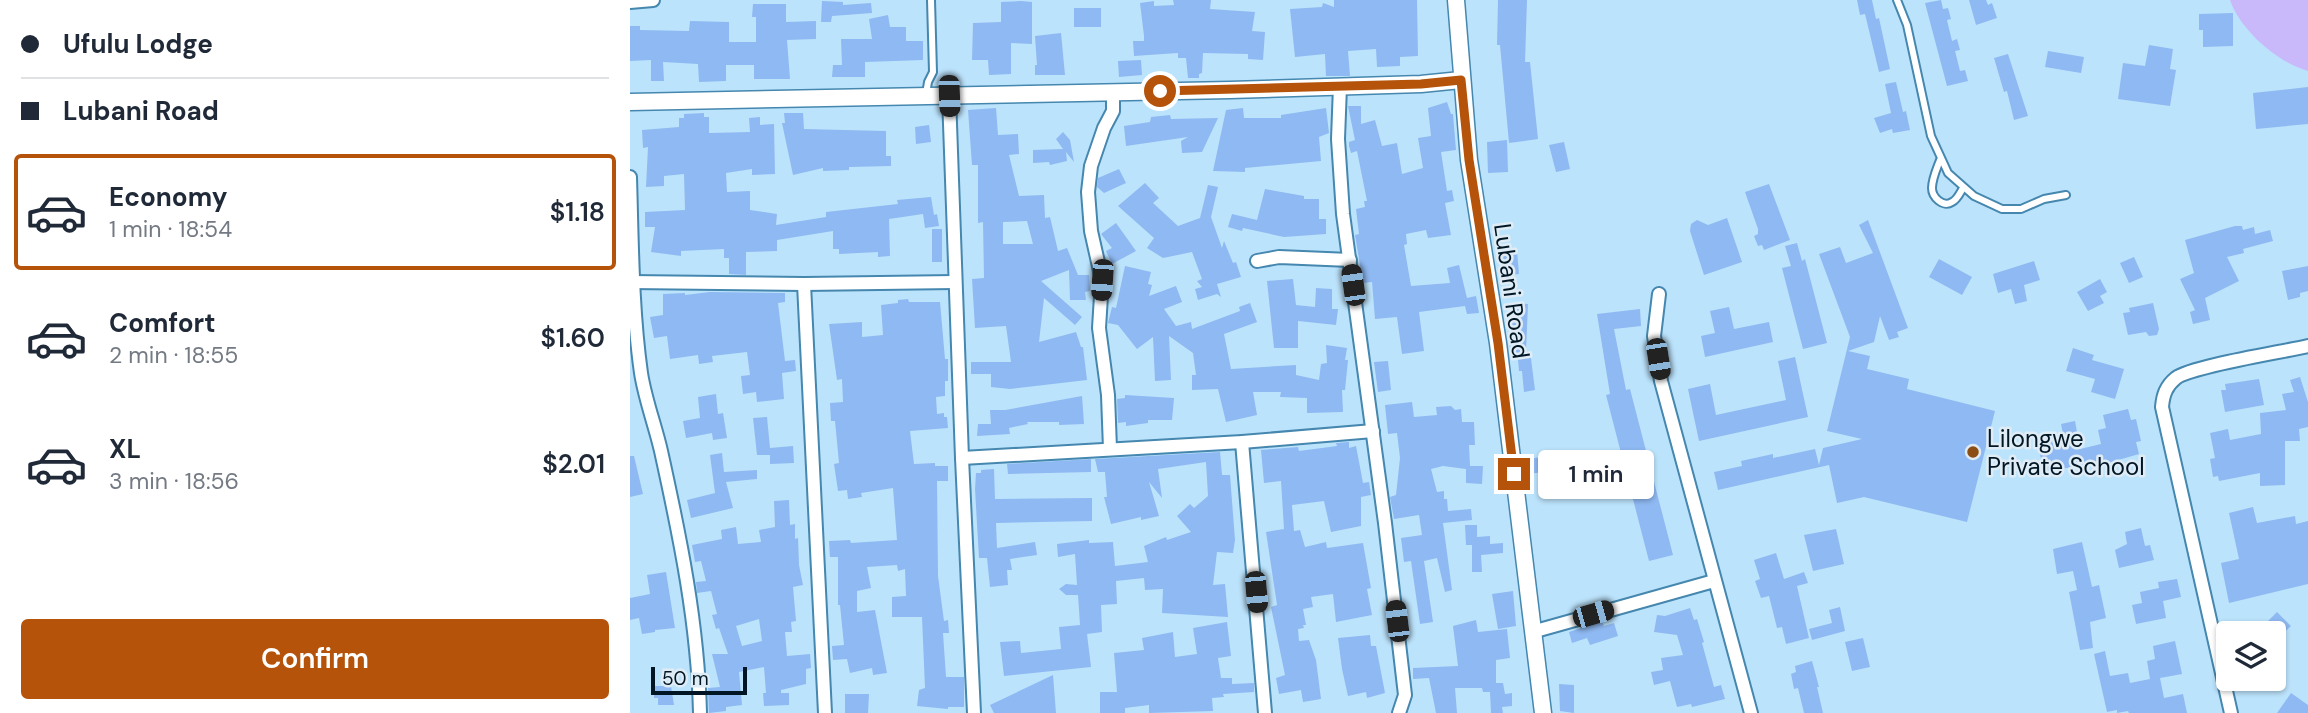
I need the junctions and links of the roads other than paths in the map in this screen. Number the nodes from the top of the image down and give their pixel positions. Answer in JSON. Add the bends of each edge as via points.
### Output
{"nodes":[{"id":1,"x":653,"y":0,"type":"edge"},
{"id":2,"x":932,"y":0,"type":"edge"},
{"id":3,"x":1456,"y":0,"type":"edge"},
{"id":4,"x":1897,"y":0,"type":"edge"},
{"id":5,"x":630,"y":2,"type":"edge"},
{"id":6,"x":1461,"y":80,"type":"junction"},
{"id":7,"x":1340,"y":86,"type":"junction"},
{"id":8,"x":1113,"y":92,"type":"junction"},
{"id":9,"x":926,"y":96,"type":"junction"},
{"id":10,"x":949,"y":96,"type":"junction"},
{"id":11,"x":630,"y":102,"type":"edge"},
{"id":12,"x":1940,"y":160,"type":"junction"},
{"id":13,"x":630,"y":177,"type":"edge"},
{"id":14,"x":1963,"y":188,"type":"junction"},
{"id":15,"x":2066,"y":195,"type":"dead end"},
{"id":16,"x":1350,"y":260,"type":"junction"},
{"id":17,"x":1257,"y":261,"type":"dead end"},
{"id":18,"x":631,"y":282,"type":"edge"},
{"id":19,"x":955,"y":282,"type":"junction"},
{"id":20,"x":804,"y":284,"type":"junction"},
{"id":21,"x":1659,"y":294,"type":"dead end"},
{"id":22,"x":2308,"y":346,"type":"edge"},
{"id":23,"x":1373,"y":431,"type":"junction"},
{"id":24,"x":1242,"y":442,"type":"junction"},
{"id":25,"x":1110,"y":449,"type":"junction"},
{"id":26,"x":962,"y":458,"type":"junction"},
{"id":27,"x":1714,"y":581,"type":"junction"},
{"id":28,"x":1532,"y":632,"type":"junction"},
{"id":29,"x":700,"y":713,"type":"edge"},
{"id":30,"x":825,"y":713,"type":"edge"},
{"id":31,"x":974,"y":713,"type":"edge"},
{"id":32,"x":1265,"y":713,"type":"edge"},
{"id":33,"x":1399,"y":713,"type":"edge"},
{"id":34,"x":1543,"y":713,"type":"edge"},
{"id":35,"x":1751,"y":713,"type":"edge"},
{"id":36,"x":2231,"y":713,"type":"edge"}],
"edges":[{"from":1,"to":5,"type":"street"},
{"from":2,"to":9,"type":"lane","via":[[933,72]]},
{"from":3,"to":6,"type":"street","name":"Lubani Road"},
{"from":4,"to":12,"type":"lane"},
{"from":6,"to":7,"type":"street"},
{"from":6,"to":28,"type":"street","name":"Lubani Road"},
{"from":7,"to":8,"type":"street"},
{"from":7,"to":16,"type":"street","via":[[1338,139]]},
{"from":8,"to":10,"type":"street"},
{"from":8,"to":25,"type":"street","via":[[1113,111],[1095,154],[1088,192],[1102,280],[1099,328]]},
{"from":9,"to":10,"type":"street"},
{"from":9,"to":11,"type":"street"},
{"from":10,"to":19,"type":"street"},
{"from":12,"to":14,"type":"lane"},
{"from":12,"to":14,"type":"lane","via":[[1933,195],[1948,204]]},
{"from":13,"to":18,"type":"street"},
{"from":14,"to":15,"type":"lane","via":[[2011,210]]},
{"from":16,"to":17,"type":"street","via":[[1279,257]]},
{"from":16,"to":23,"type":"street"},
{"from":18,"to":20,"type":"street"},
{"from":18,"to":29,"type":"street","via":[[642,376],[686,571]]},
{"from":19,"to":20,"type":"street"},
{"from":19,"to":26,"type":"street"},
{"from":20,"to":30,"type":"street"},
{"from":21,"to":27,"type":"street","via":[[1654,336],[1661,381]]},
{"from":22,"to":36,"type":"street","via":[[2186,372],[2163,396]]},
{"from":23,"to":24,"type":"street"},
{"from":23,"to":33,"type":"street","via":[[1405,695]]},
{"from":24,"to":25,"type":"street"},
{"from":24,"to":32,"type":"street"},
{"from":25,"to":26,"type":"street"},
{"from":26,"to":31,"type":"street"},
{"from":27,"to":28,"type":"street"},
{"from":27,"to":35,"type":"street"},
{"from":28,"to":34,"type":"street","name":"Lubani Road"}]}
